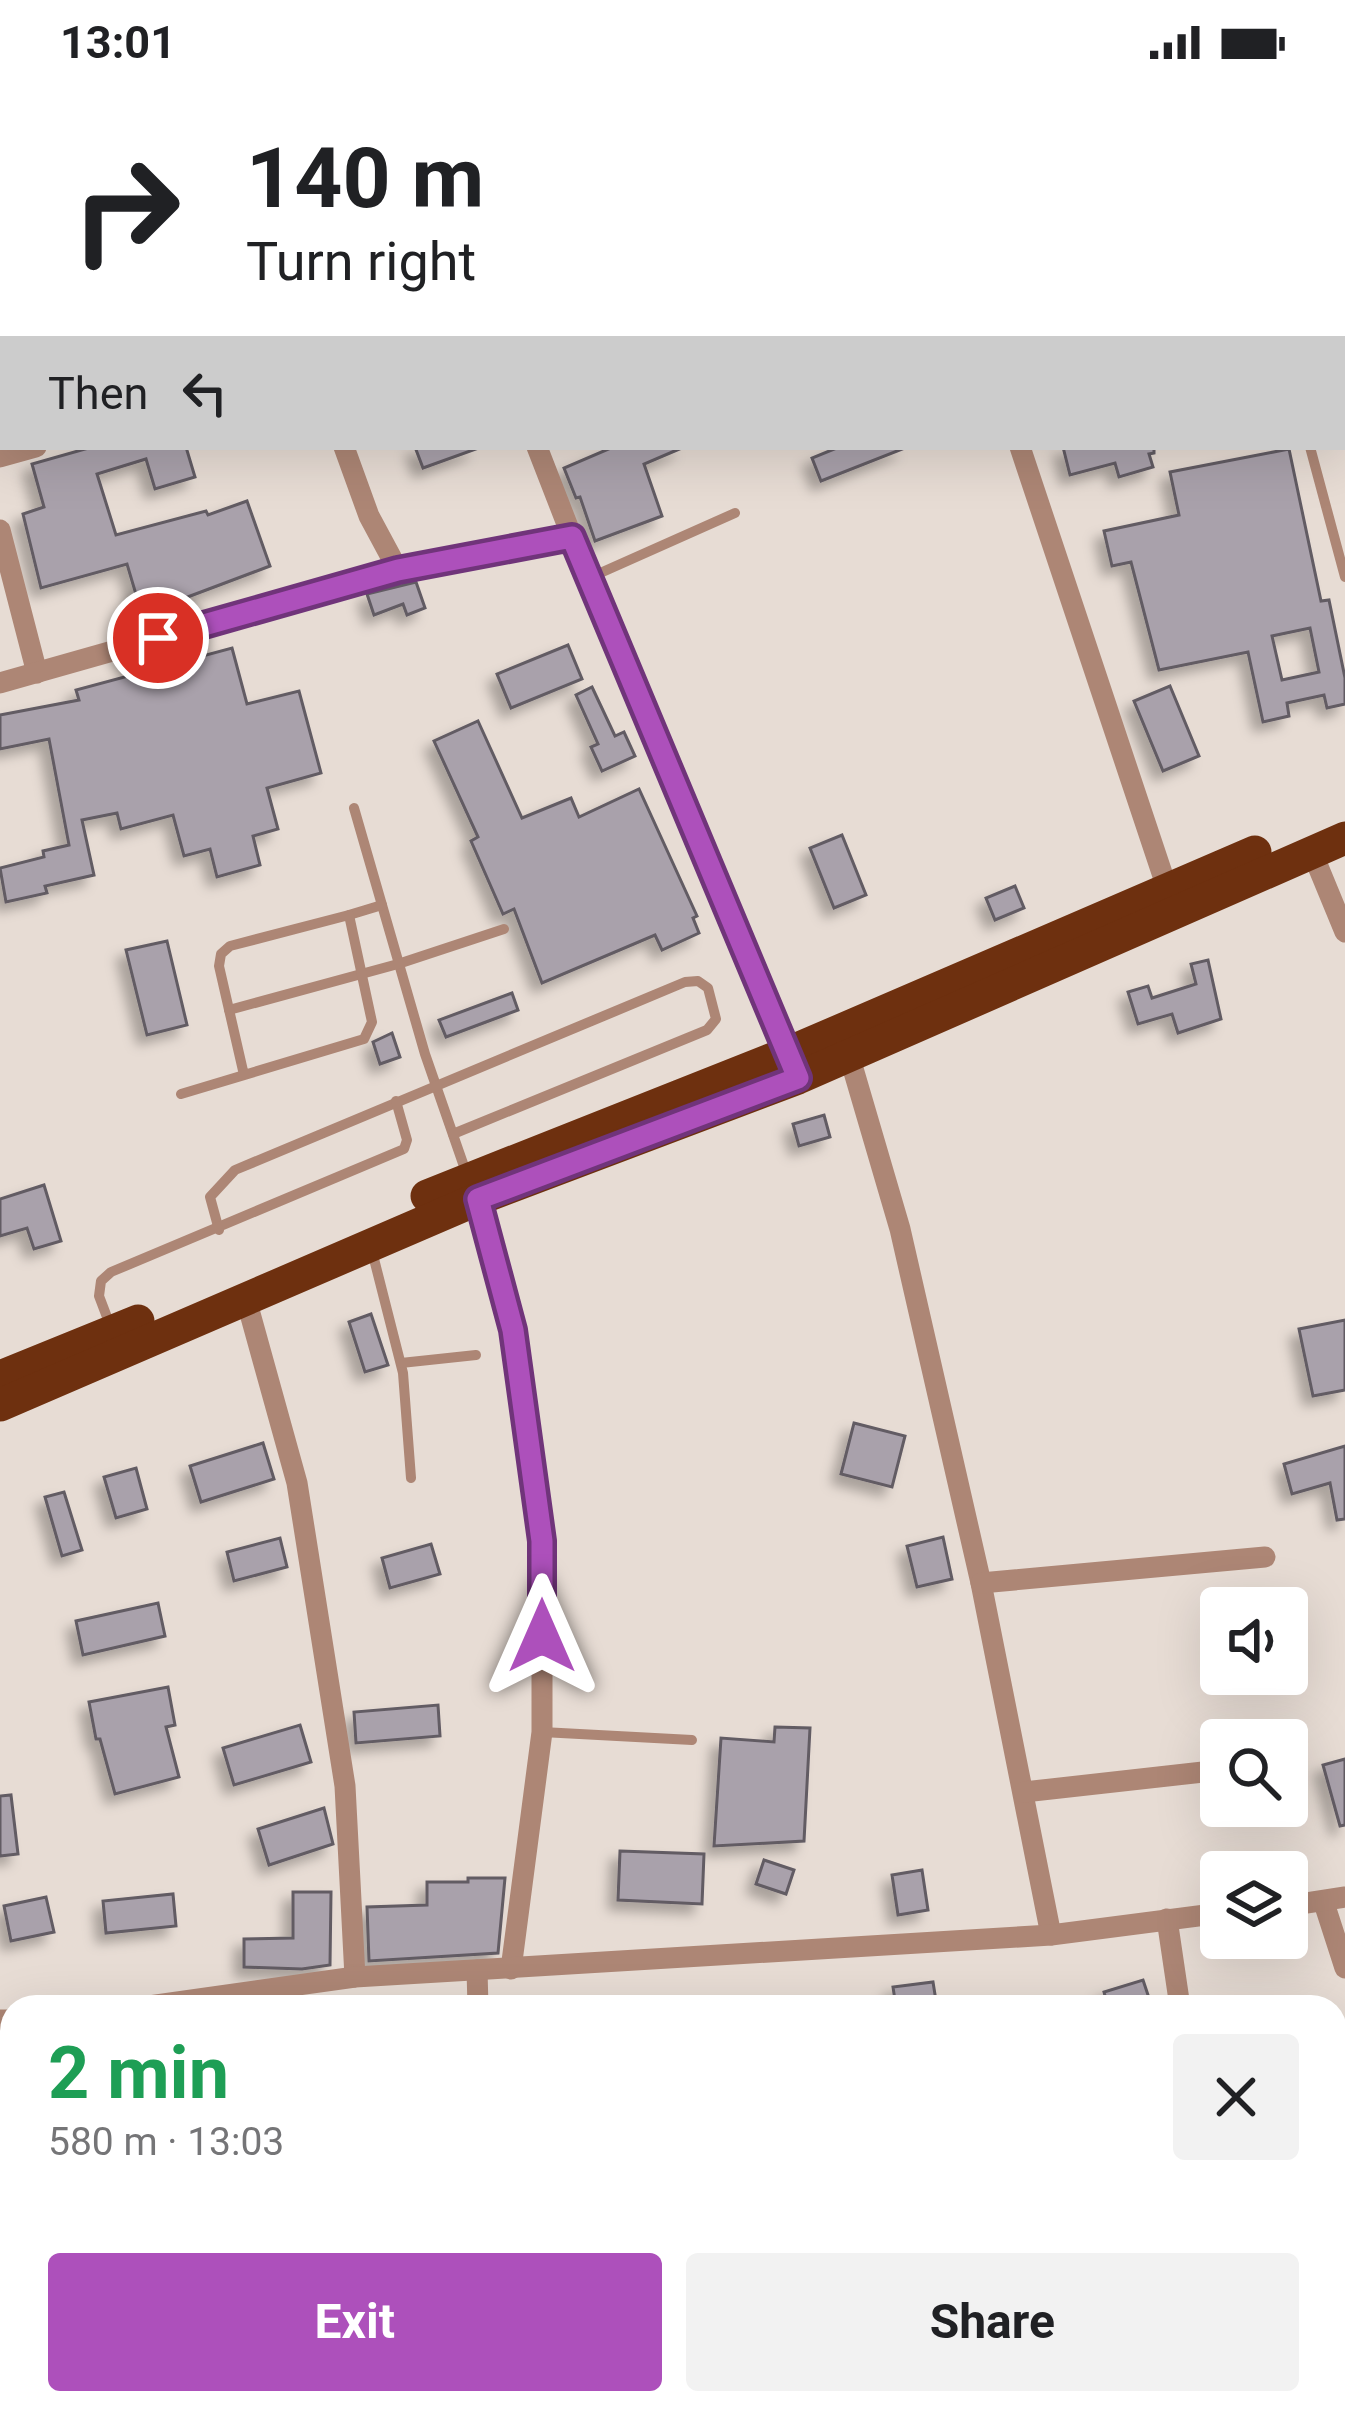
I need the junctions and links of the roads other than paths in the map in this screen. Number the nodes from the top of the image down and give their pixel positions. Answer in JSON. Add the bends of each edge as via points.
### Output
{"nodes":[{"id":1,"x":345,"y":450,"type":"edge"},
{"id":2,"x":538,"y":450,"type":"edge"},
{"id":3,"x":1021,"y":450,"type":"edge"},
{"id":4,"x":1311,"y":450,"type":"edge"},
{"id":5,"x":734,"y":513,"type":"dead end"},
{"id":6,"x":0,"y":530,"type":"edge"},
{"id":7,"x":572,"y":537,"type":"junction"},
{"id":8,"x":398,"y":570,"type":"junction"},
{"id":9,"x":589,"y":578,"type":"junction"},
{"id":10,"x":1345,"y":578,"type":"edge"},
{"id":11,"x":37,"y":673,"type":"junction"},
{"id":12,"x":0,"y":683,"type":"edge"},
{"id":13,"x":354,"y":808,"type":"dead end"},
{"id":14,"x":1345,"y":814,"type":"edge"},
{"id":15,"x":1345,"y":838,"type":"edge"},
{"id":16,"x":1312,"y":852,"type":"junction"},
{"id":17,"x":1167,"y":888,"type":"junction"},
{"id":18,"x":382,"y":905,"type":"junction"},
{"id":19,"x":349,"y":915,"type":"junction"},
{"id":20,"x":504,"y":929,"type":"dead end"},
{"id":21,"x":1345,"y":932,"type":"edge"},
{"id":22,"x":398,"y":964,"type":"junction"},
{"id":23,"x":361,"y":974,"type":"junction"},
{"id":24,"x":229,"y":1010,"type":"junction"},
{"id":25,"x":849,"y":1055,"type":"junction"},
{"id":26,"x":793,"y":1065,"type":"junction"},
{"id":27,"x":244,"y":1075,"type":"junction"},
{"id":28,"x":435,"y":1084,"type":"junction"},
{"id":29,"x":181,"y":1094,"type":"dead end"},
{"id":30,"x":396,"y":1100,"type":"junction"},
{"id":31,"x":453,"y":1133,"type":"junction"},
{"id":32,"x":473,"y":1189,"type":"junction"},
{"id":33,"x":219,"y":1230,"type":"junction"},
{"id":34,"x":370,"y":1244,"type":"junction"},
{"id":35,"x":246,"y":1299,"type":"junction"},
{"id":36,"x":113,"y":1332,"type":"junction"},
{"id":37,"x":476,"y":1355,"type":"dead end"},
{"id":38,"x":401,"y":1363,"type":"junction"},
{"id":39,"x":0,"y":1377,"type":"edge"},
{"id":40,"x":0,"y":1405,"type":"edge"},
{"id":41,"x":411,"y":1478,"type":"dead end"},
{"id":42,"x":1265,"y":1557,"type":"dead end"},
{"id":43,"x":981,"y":1583,"type":"junction"},
{"id":44,"x":542,"y":1732,"type":"junction"},
{"id":45,"x":692,"y":1740,"type":"dead end"},
{"id":46,"x":1200,"y":1772,"type":"edge"},
{"id":47,"x":1024,"y":1792,"type":"junction"},
{"id":48,"x":1335,"y":1900,"type":"edge"},
{"id":49,"x":1200,"y":1915,"type":"edge"},
{"id":50,"x":1167,"y":1919,"type":"junction"},
{"id":51,"x":1051,"y":1935,"type":"junction"},
{"id":52,"x":1345,"y":1968,"type":"edge"},
{"id":53,"x":511,"y":1969,"type":"junction"},
{"id":54,"x":477,"y":1970,"type":"junction"},
{"id":55,"x":355,"y":1977,"type":"junction"},
{"id":56,"x":227,"y":1995,"type":"edge"},
{"id":57,"x":478,"y":1995,"type":"edge"},
{"id":58,"x":1178,"y":1995,"type":"edge"}],
"edges":[{"from":1,"to":8,"type":"street"},
{"from":2,"to":7,"type":"street"},
{"from":3,"to":17,"type":"street"},
{"from":4,"to":10,"type":"lane"},
{"from":5,"to":9,"type":"lane"},
{"from":6,"to":11,"type":"street"},
{"from":7,"to":8,"type":"street"},
{"from":7,"to":9,"type":"street"},
{"from":8,"to":11,"type":"street"},
{"from":9,"to":26,"type":"street"},
{"from":11,"to":12,"type":"street"},
{"from":13,"to":18,"type":"lane"},
{"from":14,"to":17,"type":"highway"},
{"from":15,"to":16,"type":"highway"},
{"from":16,"to":21,"type":"street"},
{"from":16,"to":25,"type":"highway"},
{"from":17,"to":26,"type":"highway"},
{"from":18,"to":19,"type":"lane"},
{"from":18,"to":22,"type":"lane"},
{"from":19,"to":23,"type":"lane"},
{"from":19,"to":24,"type":"lane","via":[[230,946],[219,966]]},
{"from":20,"to":22,"type":"lane"},
{"from":22,"to":23,"type":"lane"},
{"from":22,"to":28,"type":"lane"},
{"from":23,"to":24,"type":"lane"},
{"from":23,"to":27,"type":"lane","via":[[372,1022],[364,1039]]},
{"from":24,"to":27,"type":"lane"},
{"from":25,"to":26,"type":"highway"},
{"from":25,"to":43,"type":"street","via":[[899,1229]]},
{"from":26,"to":32,"type":"highway"},
{"from":27,"to":29,"type":"lane"},
{"from":28,"to":30,"type":"lane"},
{"from":28,"to":31,"type":"lane"},
{"from":28,"to":31,"type":"lane","via":[[685,982],[708,988],[715,1004],[707,1030]]},
{"from":30,"to":33,"type":"lane","via":[[235,1170],[211,1198]]},
{"from":30,"to":33,"type":"lane","via":[[404,1149]]},
{"from":31,"to":32,"type":"lane"},
{"from":32,"to":34,"type":"highway"},
{"from":32,"to":36,"type":"highway"},
{"from":32,"to":44,"type":"street","via":[[513,1330],[542,1541]]},
{"from":33,"to":36,"type":"lane","via":[[100,1281]]},
{"from":34,"to":35,"type":"highway"},
{"from":34,"to":38,"type":"lane"},
{"from":35,"to":40,"type":"highway"},
{"from":35,"to":55,"type":"street","via":[[297,1483],[345,1786]]},
{"from":36,"to":39,"type":"highway"},
{"from":37,"to":38,"type":"lane"},
{"from":38,"to":41,"type":"lane"},
{"from":42,"to":43,"type":"street"},
{"from":43,"to":47,"type":"street"},
{"from":44,"to":45,"type":"lane"},
{"from":44,"to":53,"type":"street"},
{"from":46,"to":47,"type":"street"},
{"from":47,"to":51,"type":"street"},
{"from":48,"to":52,"type":"street"},
{"from":49,"to":50,"type":"street"},
{"from":50,"to":51,"type":"street"},
{"from":50,"to":58,"type":"street"},
{"from":51,"to":53,"type":"street"},
{"from":53,"to":54,"type":"street"},
{"from":54,"to":55,"type":"street"},
{"from":54,"to":57,"type":"street"},
{"from":55,"to":56,"type":"street"}]}
